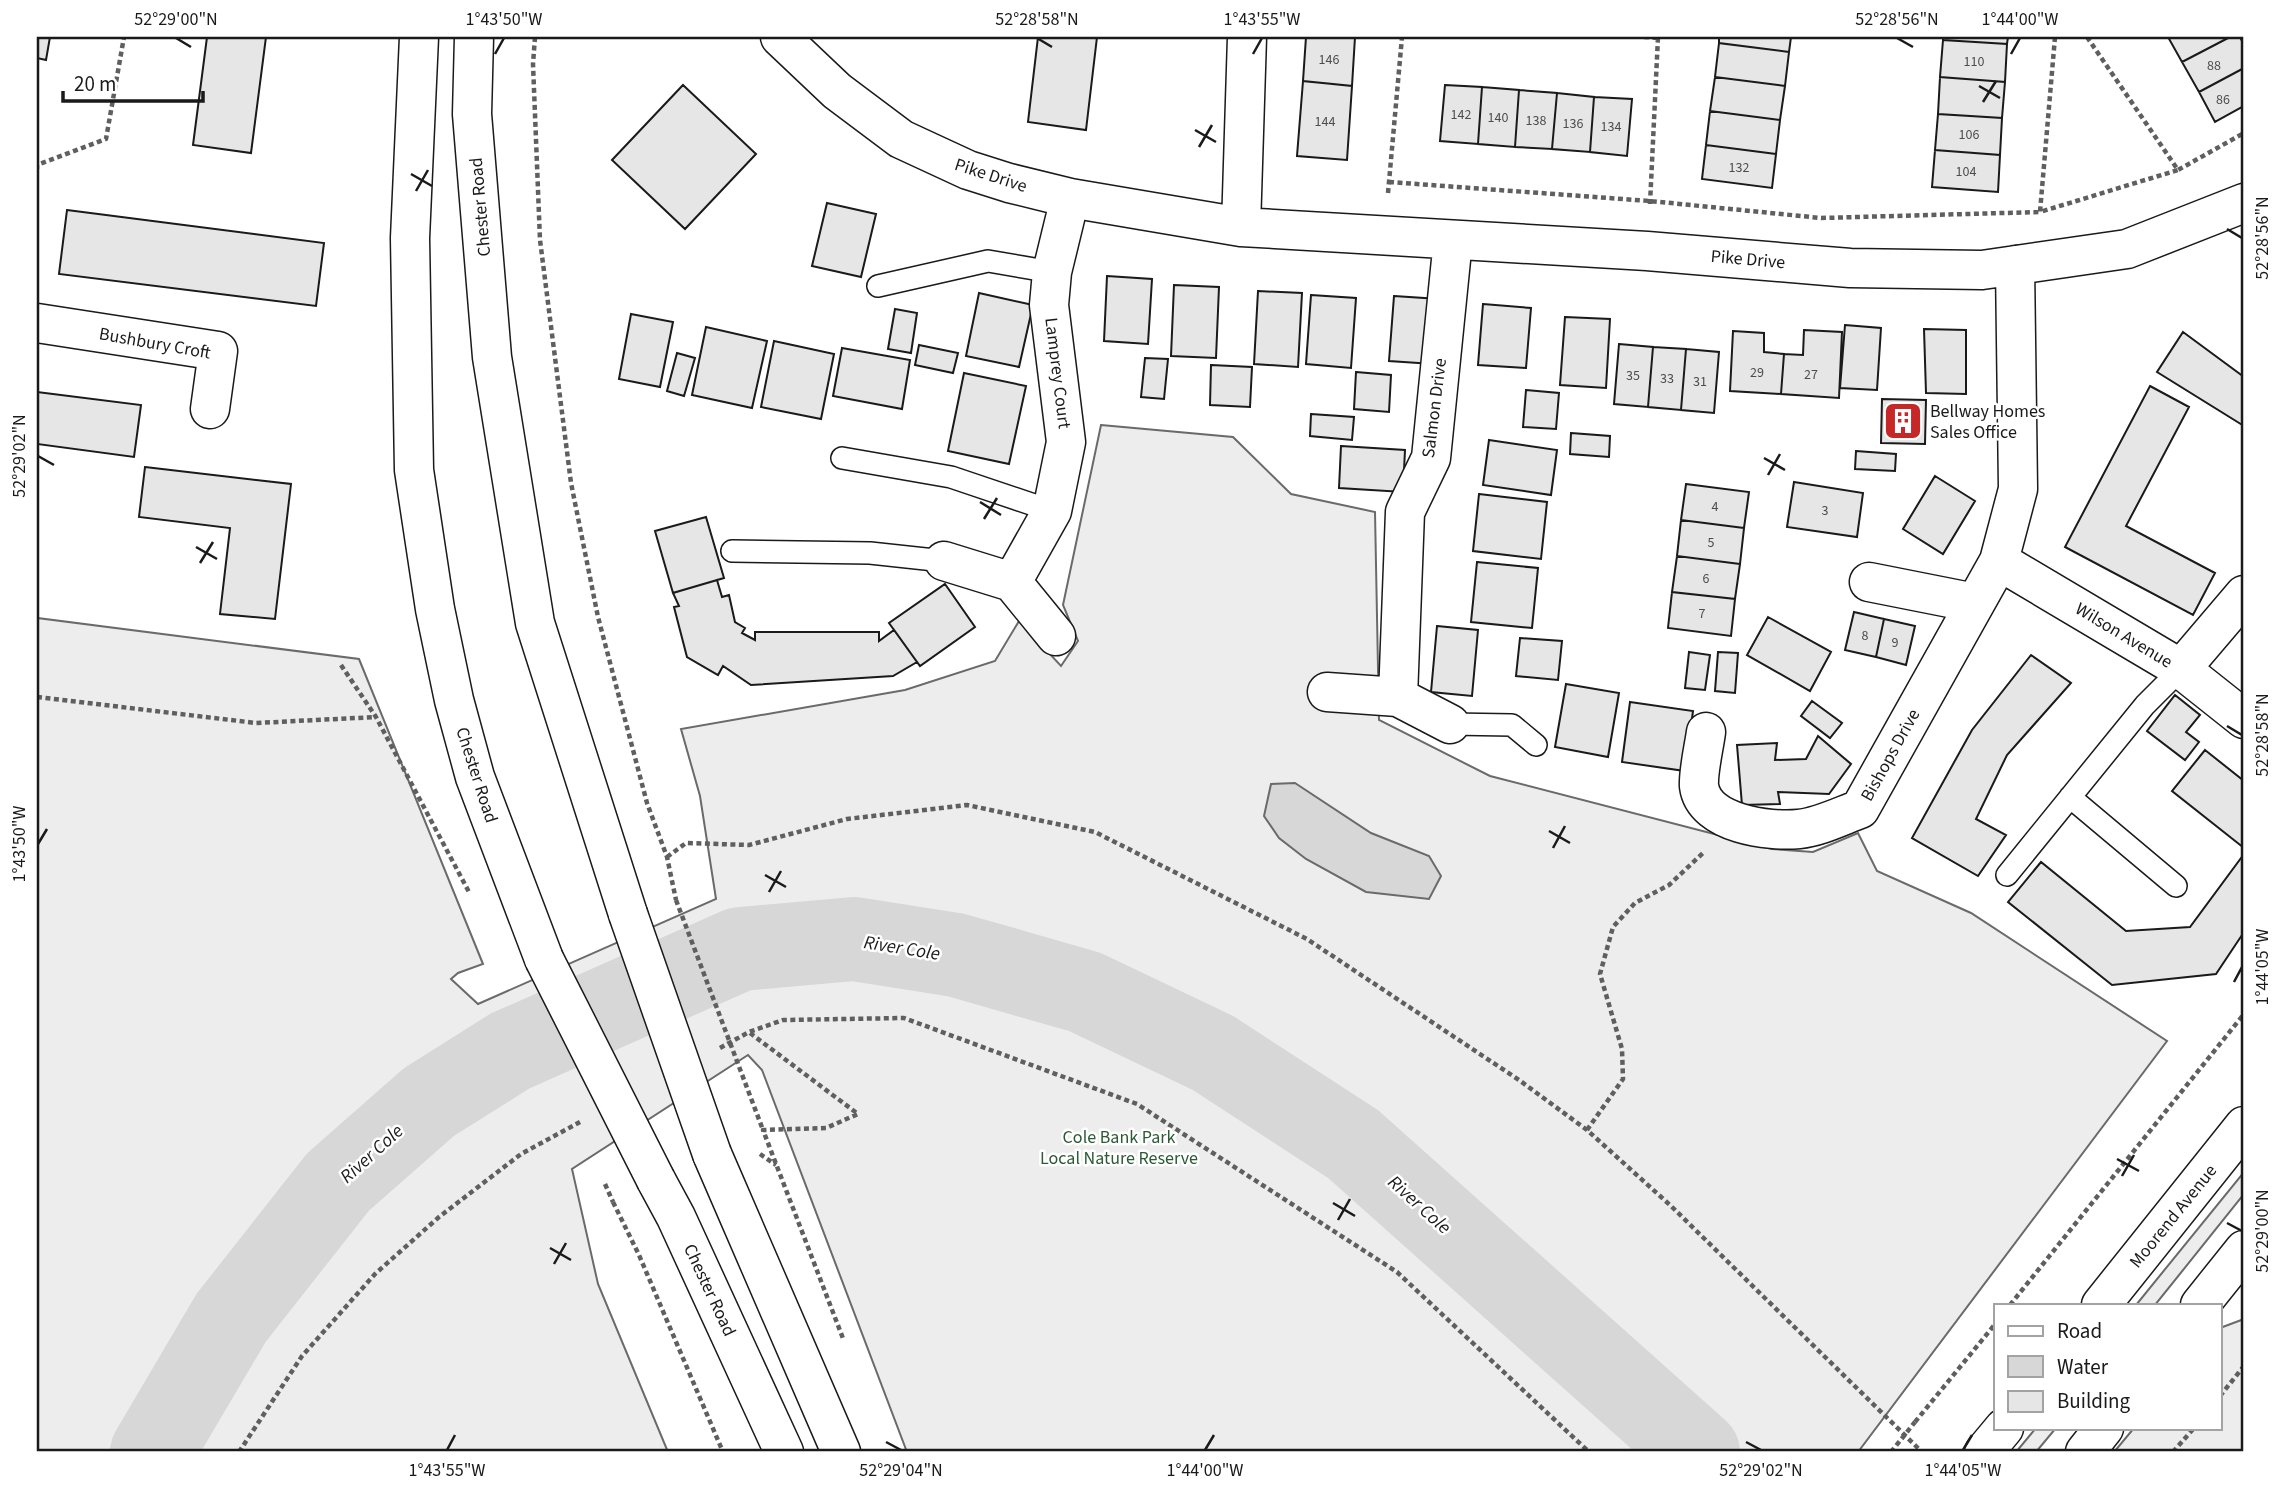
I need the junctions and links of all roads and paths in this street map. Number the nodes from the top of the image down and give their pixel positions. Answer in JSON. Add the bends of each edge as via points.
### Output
{"nodes":[{"id":1,"x":124,"y":37,"type":"edge"},
{"id":2,"x":419,"y":37,"type":"edge"},
{"id":3,"x":474,"y":37,"type":"edge"},
{"id":4,"x":535,"y":37,"type":"edge"},
{"id":5,"x":780,"y":37,"type":"edge"},
{"id":6,"x":1247,"y":37,"type":"edge"},
{"id":7,"x":1402,"y":37,"type":"edge"},
{"id":8,"x":1644,"y":37,"type":"edge"},
{"id":9,"x":1658,"y":37,"type":"edge"},
{"id":10,"x":2054,"y":37,"type":"edge"},
{"id":11,"x":2087,"y":37,"type":"edge"},
{"id":12,"x":2244,"y":133,"type":"edge"},
{"id":13,"x":37,"y":169,"type":"edge"},
{"id":14,"x":2178,"y":170,"type":"junction"},
{"id":15,"x":1388,"y":182,"type":"junction"},
{"id":16,"x":1070,"y":198,"type":"junction"},
{"id":17,"x":1650,"y":201,"type":"junction"},
{"id":18,"x":2244,"y":203,"type":"edge"},
{"id":19,"x":2040,"y":212,"type":"junction"},
{"id":20,"x":1241,"y":227,"type":"junction"},
{"id":21,"x":1384,"y":235,"type":"junction"},
{"id":22,"x":1453,"y":240,"type":"junction"},
{"id":23,"x":1647,"y":251,"type":"junction"},
{"id":24,"x":2015,"y":265,"type":"junction"},
{"id":25,"x":1052,"y":272,"type":"junction"},
{"id":26,"x":878,"y":286,"type":"dead end"},
{"id":27,"x":37,"y":323,"type":"edge"},
{"id":28,"x":210,"y":409,"type":"dead end"},
{"id":29,"x":842,"y":458,"type":"dead end"},
{"id":30,"x":1052,"y":511,"type":"junction"},
{"id":31,"x":732,"y":551,"type":"dead end"},
{"id":32,"x":944,"y":561,"type":"joint"},
{"id":33,"x":1998,"y":561,"type":"junction"},
{"id":34,"x":1012,"y":582,"type":"junction"},
{"id":35,"x":1869,"y":582,"type":"dead end"},
{"id":36,"x":2244,"y":595,"type":"edge"},
{"id":37,"x":1975,"y":603,"type":"junction"},
{"id":38,"x":1056,"y":636,"type":"dead end"},
{"id":39,"x":341,"y":666,"type":"dead end"},
{"id":40,"x":2181,"y":669,"type":"junction"},
{"id":41,"x":1327,"y":692,"type":"dead end"},
{"id":42,"x":37,"y":697,"type":"edge"},
{"id":43,"x":1398,"y":697,"type":"junction"},
{"id":44,"x":376,"y":717,"type":"junction"},
{"id":45,"x":2244,"y":719,"type":"edge"},
{"id":46,"x":1450,"y":724,"type":"joint"},
{"id":47,"x":1706,"y":732,"type":"dead end"},
{"id":48,"x":1536,"y":745,"type":"dead end"},
{"id":49,"x":2070,"y":797,"type":"junction"},
{"id":50,"x":1724,"y":817,"type":"junction"},
{"id":51,"x":667,"y":857,"type":"junction"},
{"id":52,"x":2007,"y":875,"type":"dead end"},
{"id":53,"x":2176,"y":886,"type":"dead end"},
{"id":54,"x":473,"y":900,"type":"dead end"},
{"id":55,"x":2244,"y":1014,"type":"edge"},
{"id":56,"x":749,"y":1032,"type":"junction"},
{"id":57,"x":713,"y":1052,"type":"dead end"},
{"id":58,"x":581,"y":1122,"type":"dead end"},
{"id":59,"x":2244,"y":1126,"type":"edge"},
{"id":60,"x":763,"y":1130,"type":"junction"},
{"id":61,"x":1587,"y":1130,"type":"junction"},
{"id":62,"x":613,"y":1202,"type":"dead end"},
{"id":63,"x":2244,"y":1250,"type":"edge"},
{"id":64,"x":2011,"y":1304,"type":"edge"},
{"id":65,"x":2102,"y":1304,"type":"edge"},
{"id":66,"x":2201,"y":1304,"type":"edge"},
{"id":67,"x":1994,"y":1325,"type":"edge"},
{"id":68,"x":847,"y":1350,"type":"dead end"},
{"id":69,"x":2244,"y":1366,"type":"edge"},
{"id":70,"x":2222,"y":1394,"type":"edge"},
{"id":71,"x":2002,"y":1430,"type":"edge"},
{"id":72,"x":2102,"y":1430,"type":"edge"},
{"id":73,"x":2193,"y":1430,"type":"edge"},
{"id":74,"x":2179,"y":1449,"type":"edge"},
{"id":75,"x":239,"y":1452,"type":"edge"},
{"id":76,"x":723,"y":1452,"type":"edge"},
{"id":77,"x":784,"y":1452,"type":"edge"},
{"id":78,"x":841,"y":1452,"type":"edge"},
{"id":79,"x":1589,"y":1452,"type":"edge"},
{"id":80,"x":1891,"y":1452,"type":"edge"},
{"id":81,"x":1922,"y":1452,"type":"edge"},
{"id":82,"x":1984,"y":1452,"type":"edge"},
{"id":83,"x":2085,"y":1452,"type":"edge"},
{"id":84,"x":2173,"y":1452,"type":"edge"}],
"edges":[{"from":1,"to":13,"type":"path","via":[[106,139]]},
{"from":2,"to":77,"type":"main road","name":"Chester Road","bridge":true,"via":[[410,238],[414,470],[454,700],[475,778],[544,959],[676,1217]]},
{"from":3,"to":78,"type":"main road","name":"Chester Road","bridge":true,"via":[[472,114],[492,357],[535,623],[628,914],[712,1154]]},
{"from":4,"to":51,"type":"path","via":[[540,240],[571,483],[598,617],[647,803]]},
{"from":5,"to":16,"type":"main road","name":"Pike Drive","via":[[837,91],[901,139],[968,170]]},
{"from":6,"to":20,"type":"main road"},
{"from":7,"to":15,"type":"path"},
{"from":8,"to":9,"type":"path"},
{"from":9,"to":17,"type":"path"},
{"from":10,"to":19,"type":"path"},
{"from":11,"to":14,"type":"path"},
{"from":12,"to":14,"type":"path"},
{"from":14,"to":19,"type":"path"},
{"from":15,"to":17,"type":"path"},
{"from":15,"to":21,"type":"path"},
{"from":16,"to":20,"type":"main road","name":"Pike Drive"},
{"from":16,"to":25,"type":"main road","name":"Lamprey Court"},
{"from":17,"to":19,"type":"path","via":[[1821,218]]},
{"from":17,"to":23,"type":"path"},
{"from":18,"to":24,"type":"main road","name":"Pike Drive","via":[[2127,249]]},
{"from":20,"to":21,"type":"main road","name":"Pike Drive"},
{"from":21,"to":22,"type":"main road","name":"Pike Drive"},
{"from":22,"to":23,"type":"main road","name":"Pike Drive"},
{"from":22,"to":43,"type":"main road","name":"Salmon Drive","via":[[1431,458],[1405,512]]},
{"from":23,"to":24,"type":"main road","name":"Pike Drive","via":[[1850,268],[1982,270]]},
{"from":24,"to":33,"type":"main road","name":"Bishops Drive","via":[[2018,489]]},
{"from":25,"to":26,"type":"lane","via":[[988,261]]},
{"from":25,"to":30,"type":"main road","name":"Lamprey Court","via":[[1049,305],[1066,442]]},
{"from":27,"to":28,"type":"main road","name":"Bushbury Croft","via":[[218,351]]},
{"from":29,"to":30,"type":"lane","via":[[951,477]]},
{"from":30,"to":34,"type":"main road","name":"Lamprey Court"},
{"from":31,"to":32,"type":"lane","via":[[870,553]]},
{"from":32,"to":34,"type":"main road"},
{"from":33,"to":37,"type":"main road","name":"Bishops Drive"},
{"from":33,"to":40,"type":"main road","name":"Wilson Avenue"},
{"from":34,"to":38,"type":"main road"},
{"from":35,"to":37,"type":"main road"},
{"from":36,"to":40,"type":"main road"},
{"from":37,"to":50,"type":"main road","name":"Bishops Drive","via":[[1860,809],[1802,829],[1762,830]]},
{"from":39,"to":44,"type":"path"},
{"from":40,"to":45,"type":"main road","name":"Wilson Avenue"},
{"from":40,"to":49,"type":"lane","via":[[2145,705]]},
{"from":41,"to":43,"type":"main road"},
{"from":42,"to":44,"type":"path","via":[[256,723]]},
{"from":43,"to":46,"type":"main road"},
{"from":44,"to":54,"type":"path"},
{"from":46,"to":48,"type":"lane","via":[[1512,725]]},
{"from":47,"to":50,"type":"main road","name":"Bishops Drive","via":[[1699,786],[1707,804]]},
{"from":49,"to":52,"type":"lane"},
{"from":49,"to":53,"type":"lane"},
{"from":50,"to":61,"type":"path","via":[[1703,853],[1669,885],[1635,903],[1613,927],[1600,974],[1622,1049],[1623,1079]]},
{"from":51,"to":60,"type":"path","bridge":true,"via":[[676,900]]},
{"from":51,"to":61,"type":"path","via":[[686,843],[749,845],[848,819],[967,805],[1095,832],[1307,939]]},
{"from":55,"to":64,"type":"path"},
{"from":56,"to":57,"type":"path"},
{"from":56,"to":60,"type":"path","via":[[858,1114],[826,1128]]},
{"from":56,"to":79,"type":"path","via":[[783,1020],[904,1018],[1137,1104],[1397,1272]]},
{"from":58,"to":75,"type":"path","via":[[521,1154],[375,1274],[302,1356]]},
{"from":59,"to":65,"type":"main road","name":"Moorend Avenue"},
{"from":60,"to":68,"type":"path"},
{"from":61,"to":81,"type":"path"},
{"from":62,"to":76,"type":"path"},
{"from":63,"to":66,"type":"main road"},
{"from":67,"to":80,"type":"path","bridge":true},
{"from":69,"to":70,"type":"path"},
{"from":71,"to":82,"type":"main road"},
{"from":72,"to":83,"type":"main road"},
{"from":73,"to":74,"type":"path"},
{"from":74,"to":84,"type":"path"}]}
